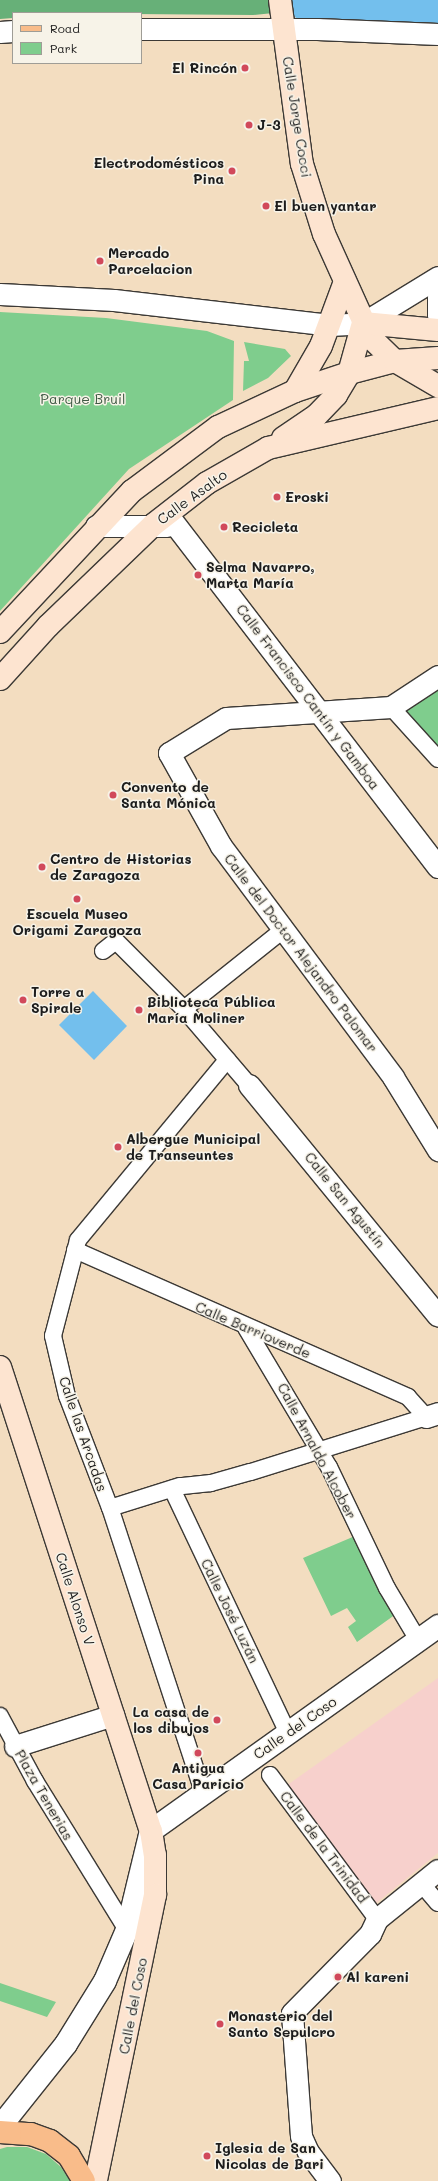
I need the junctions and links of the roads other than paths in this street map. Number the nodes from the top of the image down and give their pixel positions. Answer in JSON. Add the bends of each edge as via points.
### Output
{"nodes":[{"id":1,"x":282,"y":15,"type":"edge"},
{"id":2,"x":142,"y":29,"type":"edge"},
{"id":3,"x":12,"y":31,"type":"edge"},
{"id":4,"x":0,"y":32,"type":"edge"},
{"id":5,"x":438,"y":34,"type":"edge"},
{"id":6,"x":438,"y":277,"type":"edge"},
{"id":7,"x":344,"y":284,"type":"junction"},
{"id":8,"x":0,"y":294,"type":"edge"},
{"id":9,"x":438,"y":296,"type":"edge"},
{"id":10,"x":438,"y":316,"type":"edge"},
{"id":11,"x":363,"y":323,"type":"junction"},
{"id":12,"x":330,"y":325,"type":"junction"},
{"id":13,"x":438,"y":330,"type":"edge"},
{"id":14,"x":438,"y":358,"type":"edge"},
{"id":15,"x":395,"y":361,"type":"junction"},
{"id":16,"x":349,"y":373,"type":"junction"},
{"id":17,"x":438,"y":386,"type":"edge"},
{"id":18,"x":295,"y":391,"type":"junction"},
{"id":19,"x":438,"y":408,"type":"edge"},
{"id":20,"x":268,"y":448,"type":"junction"},
{"id":21,"x":166,"y":522,"type":"junction"},
{"id":22,"x":96,"y":526,"type":"junction"},
{"id":23,"x":0,"y":632,"type":"edge"},
{"id":24,"x":438,"y":676,"type":"edge"},
{"id":25,"x":0,"y":679,"type":"edge"},
{"id":26,"x":391,"y":707,"type":"junction"},
{"id":27,"x":319,"y":712,"type":"junction"},
{"id":28,"x":438,"y":759,"type":"edge"},
{"id":29,"x":438,"y":868,"type":"edge"},
{"id":30,"x":283,"y":930,"type":"junction"},
{"id":31,"x":102,"y":951,"type":"dead end"},
{"id":32,"x":184,"y":1009,"type":"junction"},
{"id":33,"x":224,"y":1064,"type":"junction"},
{"id":34,"x":249,"y":1085,"type":"joint"},
{"id":35,"x":438,"y":1150,"type":"edge"},
{"id":36,"x":75,"y":1250,"type":"junction"},
{"id":37,"x":438,"y":1316,"type":"edge"},
{"id":38,"x":246,"y":1328,"type":"junction"},
{"id":39,"x":0,"y":1367,"type":"edge"},
{"id":40,"x":432,"y":1415,"type":"edge"},
{"id":41,"x":319,"y":1450,"type":"junction"},
{"id":42,"x":172,"y":1489,"type":"junction"},
{"id":43,"x":110,"y":1508,"type":"junction"},
{"id":44,"x":438,"y":1626,"type":"edge"},
{"id":45,"x":418,"y":1640,"type":"junction"},
{"id":46,"x":113,"y":1715,"type":"junction"},
{"id":47,"x":0,"y":1716,"type":"edge"},
{"id":48,"x":288,"y":1733,"type":"junction"},
{"id":49,"x":14,"y":1746,"type":"junction"},
{"id":50,"x":270,"y":1776,"type":"dead end"},
{"id":51,"x":203,"y":1792,"type":"junction"},
{"id":52,"x":151,"y":1831,"type":"junction"},
{"id":53,"x":438,"y":1870,"type":"edge"},
{"id":54,"x":421,"y":1883,"type":"junction"},
{"id":55,"x":438,"y":1903,"type":"edge"},
{"id":56,"x":377,"y":1919,"type":"junction"},
{"id":57,"x":127,"y":1930,"type":"junction"},
{"id":58,"x":0,"y":2127,"type":"edge"},
{"id":59,"x":0,"y":2132,"type":"edge"},
{"id":60,"x":84,"y":2181,"type":"edge"},
{"id":61,"x":96,"y":2181,"type":"edge"},
{"id":62,"x":330,"y":2181,"type":"edge"}],
"edges":[{"from":1,"to":2,"type":"street"},
{"from":1,"to":5,"type":"street"},
{"from":1,"to":7,"type":"main road","name":"Calle Jorge Cocci","via":[[302,164],[324,234]]},
{"from":3,"to":4,"type":"street"},
{"from":6,"to":11,"type":"street"},
{"from":7,"to":11,"type":"main road","name":"Calle Jorge Cocci"},
{"from":7,"to":12,"type":"main road"},
{"from":8,"to":12,"type":"street","via":[[114,300]]},
{"from":9,"to":10,"type":"street"},
{"from":11,"to":12,"type":"street"},
{"from":11,"to":13,"type":"main road"},
{"from":11,"to":15,"type":"main road"},
{"from":11,"to":16,"type":"main road"},
{"from":12,"to":18,"type":"main road"},
{"from":14,"to":15,"type":"main road"},
{"from":15,"to":16,"type":"main road"},
{"from":15,"to":17,"type":"main road"},
{"from":16,"to":18,"type":"main road"},
{"from":16,"to":20,"type":"main road","via":[[328,406]]},
{"from":18,"to":22,"type":"main road","via":[[218,427],[132,491]]},
{"from":19,"to":20,"type":"main road","name":"Calle Asalto"},
{"from":20,"to":21,"type":"main road","name":"Calle Asalto","via":[[207,483]]},
{"from":21,"to":22,"type":"street"},
{"from":21,"to":25,"type":"main road","name":"Calle Asalto","via":[[48,626]]},
{"from":21,"to":27,"type":"street","name":"Calle Francisco Cantín y Gamboa"},
{"from":22,"to":23,"type":"main road"},
{"from":24,"to":26,"type":"street"},
{"from":26,"to":27,"type":"street"},
{"from":26,"to":28,"type":"street"},
{"from":27,"to":29,"type":"street","name":"Calle Francisco Cantín y Gamboa"},
{"from":27,"to":30,"type":"street","name":"Calle del Doctor Alejandro Palomar","via":[[226,718],[169,753],[221,846]]},
{"from":30,"to":32,"type":"street"},
{"from":30,"to":35,"type":"street","name":"Calle del Doctor Alejandro Palomar","via":[[393,1078]]},
{"from":31,"to":32,"type":"street","via":[[116,942]]},
{"from":32,"to":33,"type":"street"},
{"from":33,"to":34,"type":"street"},
{"from":33,"to":36,"type":"street","name":"Calle las Arcadas","via":[[105,1206],[78,1240]]},
{"from":34,"to":37,"type":"street","name":"Calle San Agustín"},
{"from":36,"to":38,"type":"street","name":"Calle Barrioverde"},
{"from":36,"to":43,"type":"street","name":"Calle las Arcadas","via":[[53,1336],[67,1396]]},
{"from":38,"to":40,"type":"street","name":"Calle Barrioverde","via":[[408,1397]]},
{"from":38,"to":41,"type":"street","name":"Calle Arnaldo Alcober"},
{"from":39,"to":46,"type":"main road","name":"Calle Alonso V"},
{"from":40,"to":41,"type":"street"},
{"from":41,"to":42,"type":"street","via":[[211,1483]]},
{"from":41,"to":45,"type":"street","name":"Calle Arnaldo Alcober","via":[[386,1588]]},
{"from":42,"to":43,"type":"street"},
{"from":42,"to":48,"type":"street","name":"Calle José Luzán"},
{"from":43,"to":51,"type":"street","name":"Calle las Arcadas"},
{"from":44,"to":45,"type":"street","name":"Calle del Coso"},
{"from":45,"to":48,"type":"street","name":"Calle del Coso"},
{"from":46,"to":49,"type":"street","name":"Plaza Tenerias"},
{"from":46,"to":52,"type":"main road","name":"Calle Alonso V"},
{"from":47,"to":49,"type":"street"},
{"from":48,"to":51,"type":"street","name":"Calle del Coso"},
{"from":49,"to":57,"type":"street","name":"Plaza Tenerias"},
{"from":50,"to":56,"type":"street","name":"Calle de la Trinidad"},
{"from":51,"to":52,"type":"street","name":"Calle del Coso"},
{"from":52,"to":57,"type":"street","name":"Calle del Coso"},
{"from":52,"to":61,"type":"main road","name":"Calle del Coso","via":[[155,1895]]},
{"from":53,"to":54,"type":"street"},
{"from":54,"to":55,"type":"street"},
{"from":54,"to":56,"type":"street"},
{"from":56,"to":62,"type":"street","via":[[370,1934],[292,2013],[298,2121],[308,2152]]},
{"from":57,"to":58,"type":"street","name":"Calle del Coso","via":[[87,2014]]},
{"from":59,"to":60,"type":"main road","via":[[31,2134],[50,2141],[69,2156]]}]}
